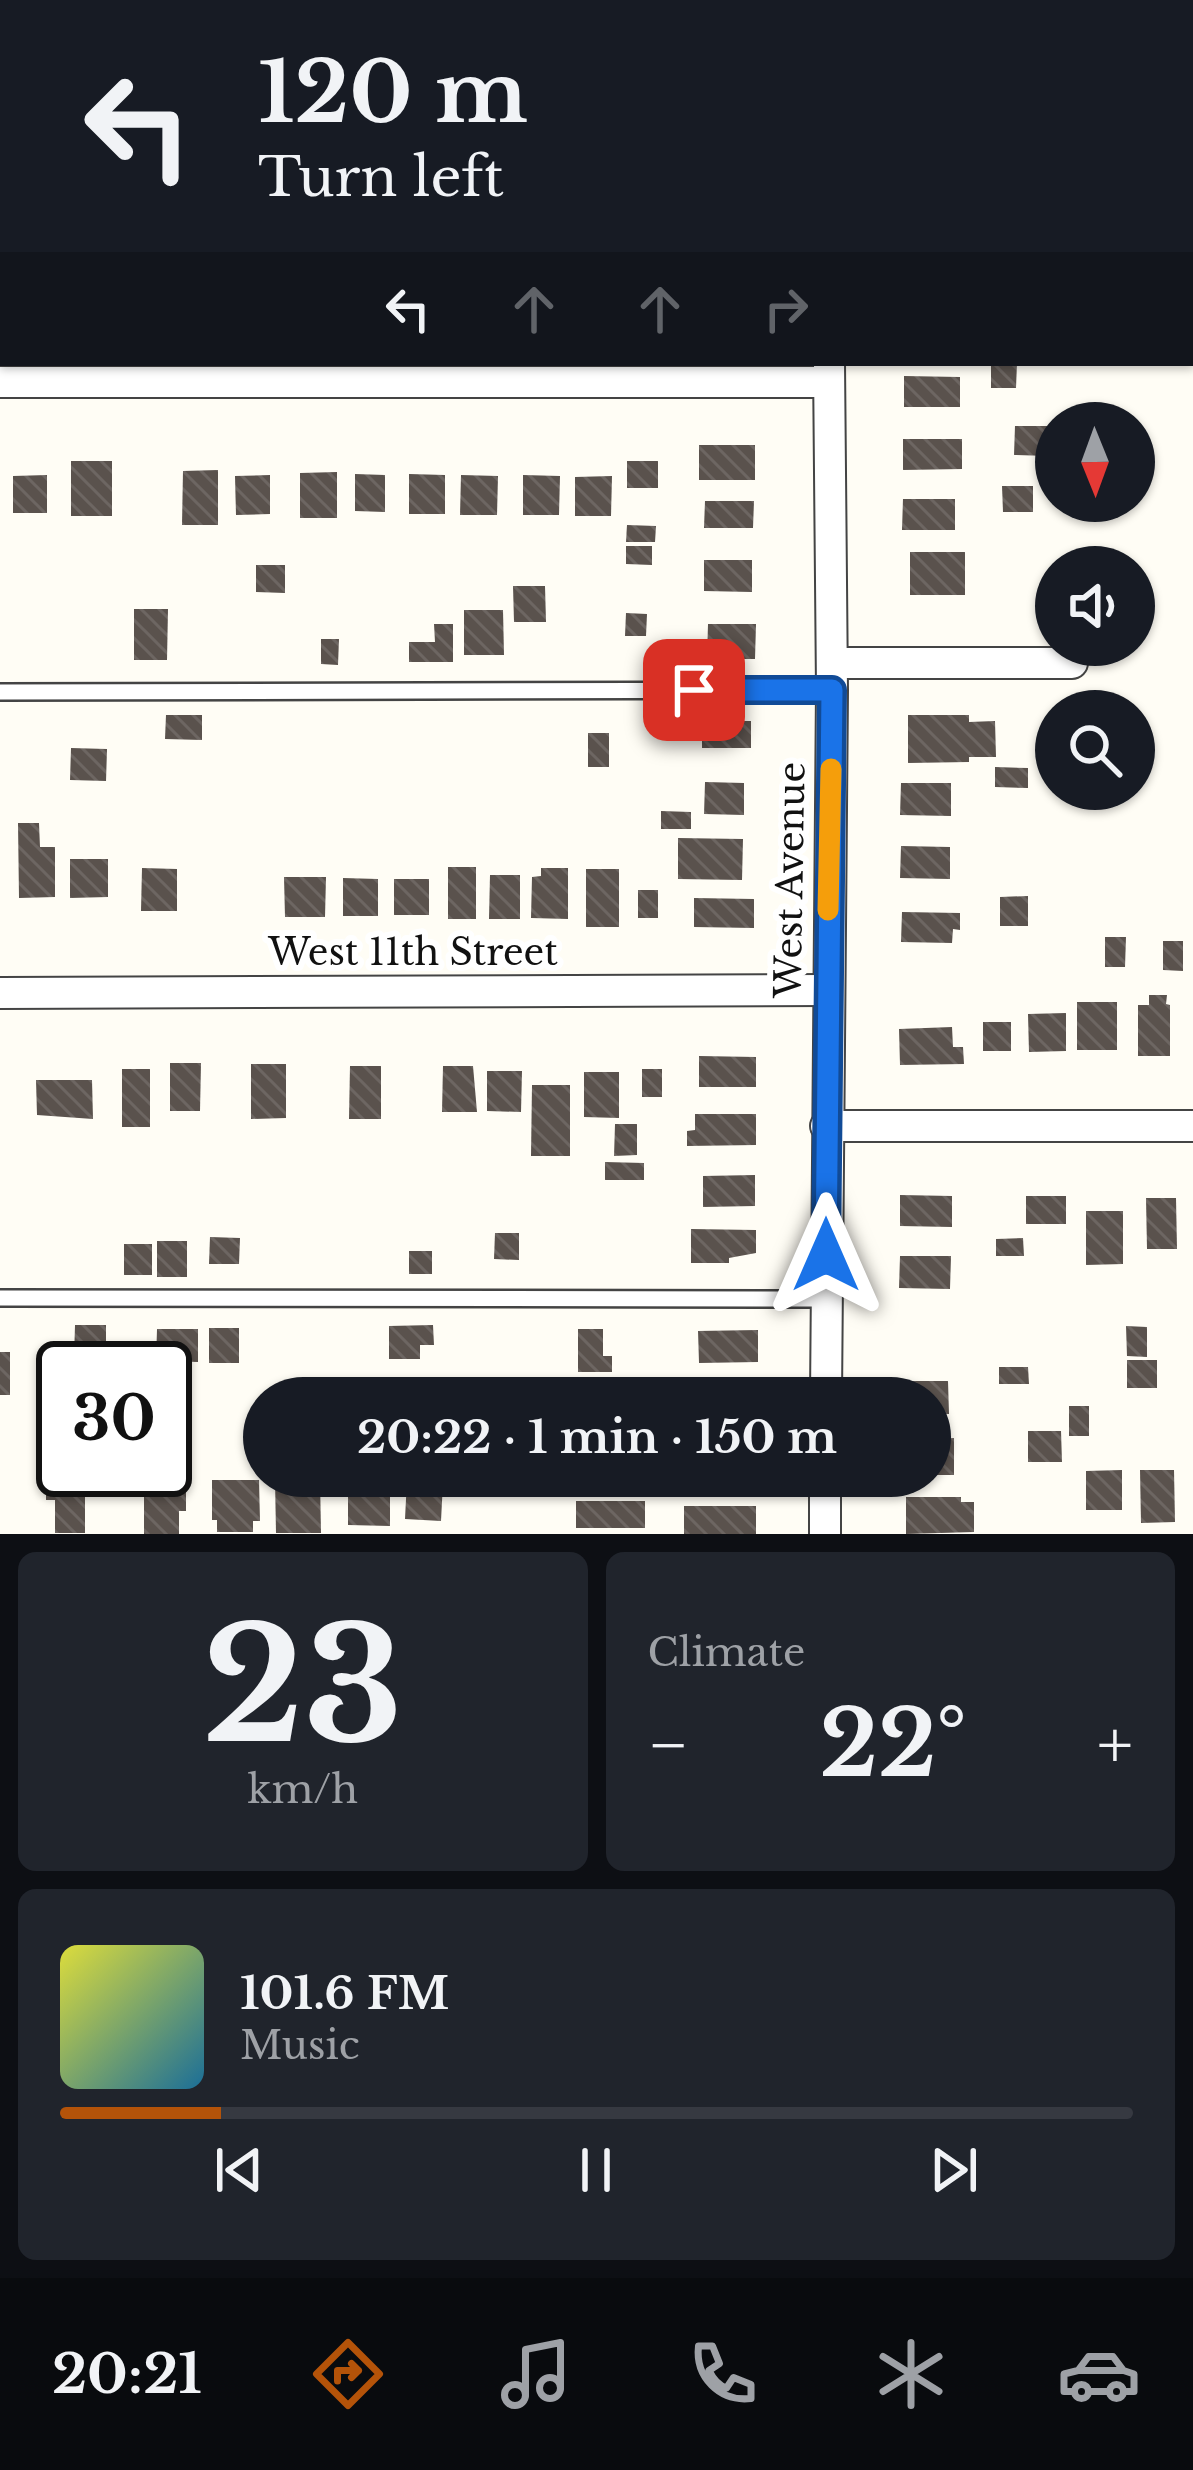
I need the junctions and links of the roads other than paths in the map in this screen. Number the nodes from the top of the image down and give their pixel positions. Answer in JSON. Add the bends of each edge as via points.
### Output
{"nodes":[{"id":1,"x":829,"y":372,"type":"edge"},
{"id":2,"x":0,"y":382,"type":"edge"},
{"id":3,"x":1035,"y":665,"type":"edge"},
{"id":4,"x":832,"y":677,"type":"junction"},
{"id":5,"x":0,"y":692,"type":"edge"},
{"id":6,"x":827,"y":990,"type":"junction"},
{"id":7,"x":0,"y":993,"type":"edge"},
{"id":8,"x":826,"y":1126,"type":"junction"},
{"id":9,"x":1193,"y":1126,"type":"edge"},
{"id":10,"x":0,"y":1298,"type":"edge"},
{"id":11,"x":827,"y":1299,"type":"junction"},
{"id":12,"x":826,"y":1377,"type":"edge"},
{"id":13,"x":825,"y":1497,"type":"edge"},
{"id":14,"x":824,"y":1534,"type":"edge"}],
"edges":[{"from":1,"to":2,"type":"street"},
{"from":1,"to":4,"type":"street","name":"West Avenue"},
{"from":3,"to":4,"type":"street"},
{"from":4,"to":5,"type":"lane"},
{"from":4,"to":6,"type":"street","name":"West Avenue"},
{"from":6,"to":7,"type":"street","name":"West 11th Street"},
{"from":6,"to":8,"type":"street","name":"West Avenue"},
{"from":8,"to":9,"type":"street"},
{"from":8,"to":11,"type":"street","name":"West Avenue"},
{"from":10,"to":11,"type":"lane"},
{"from":11,"to":12,"type":"street","name":"West Avenue"},
{"from":13,"to":14,"type":"street"}]}
